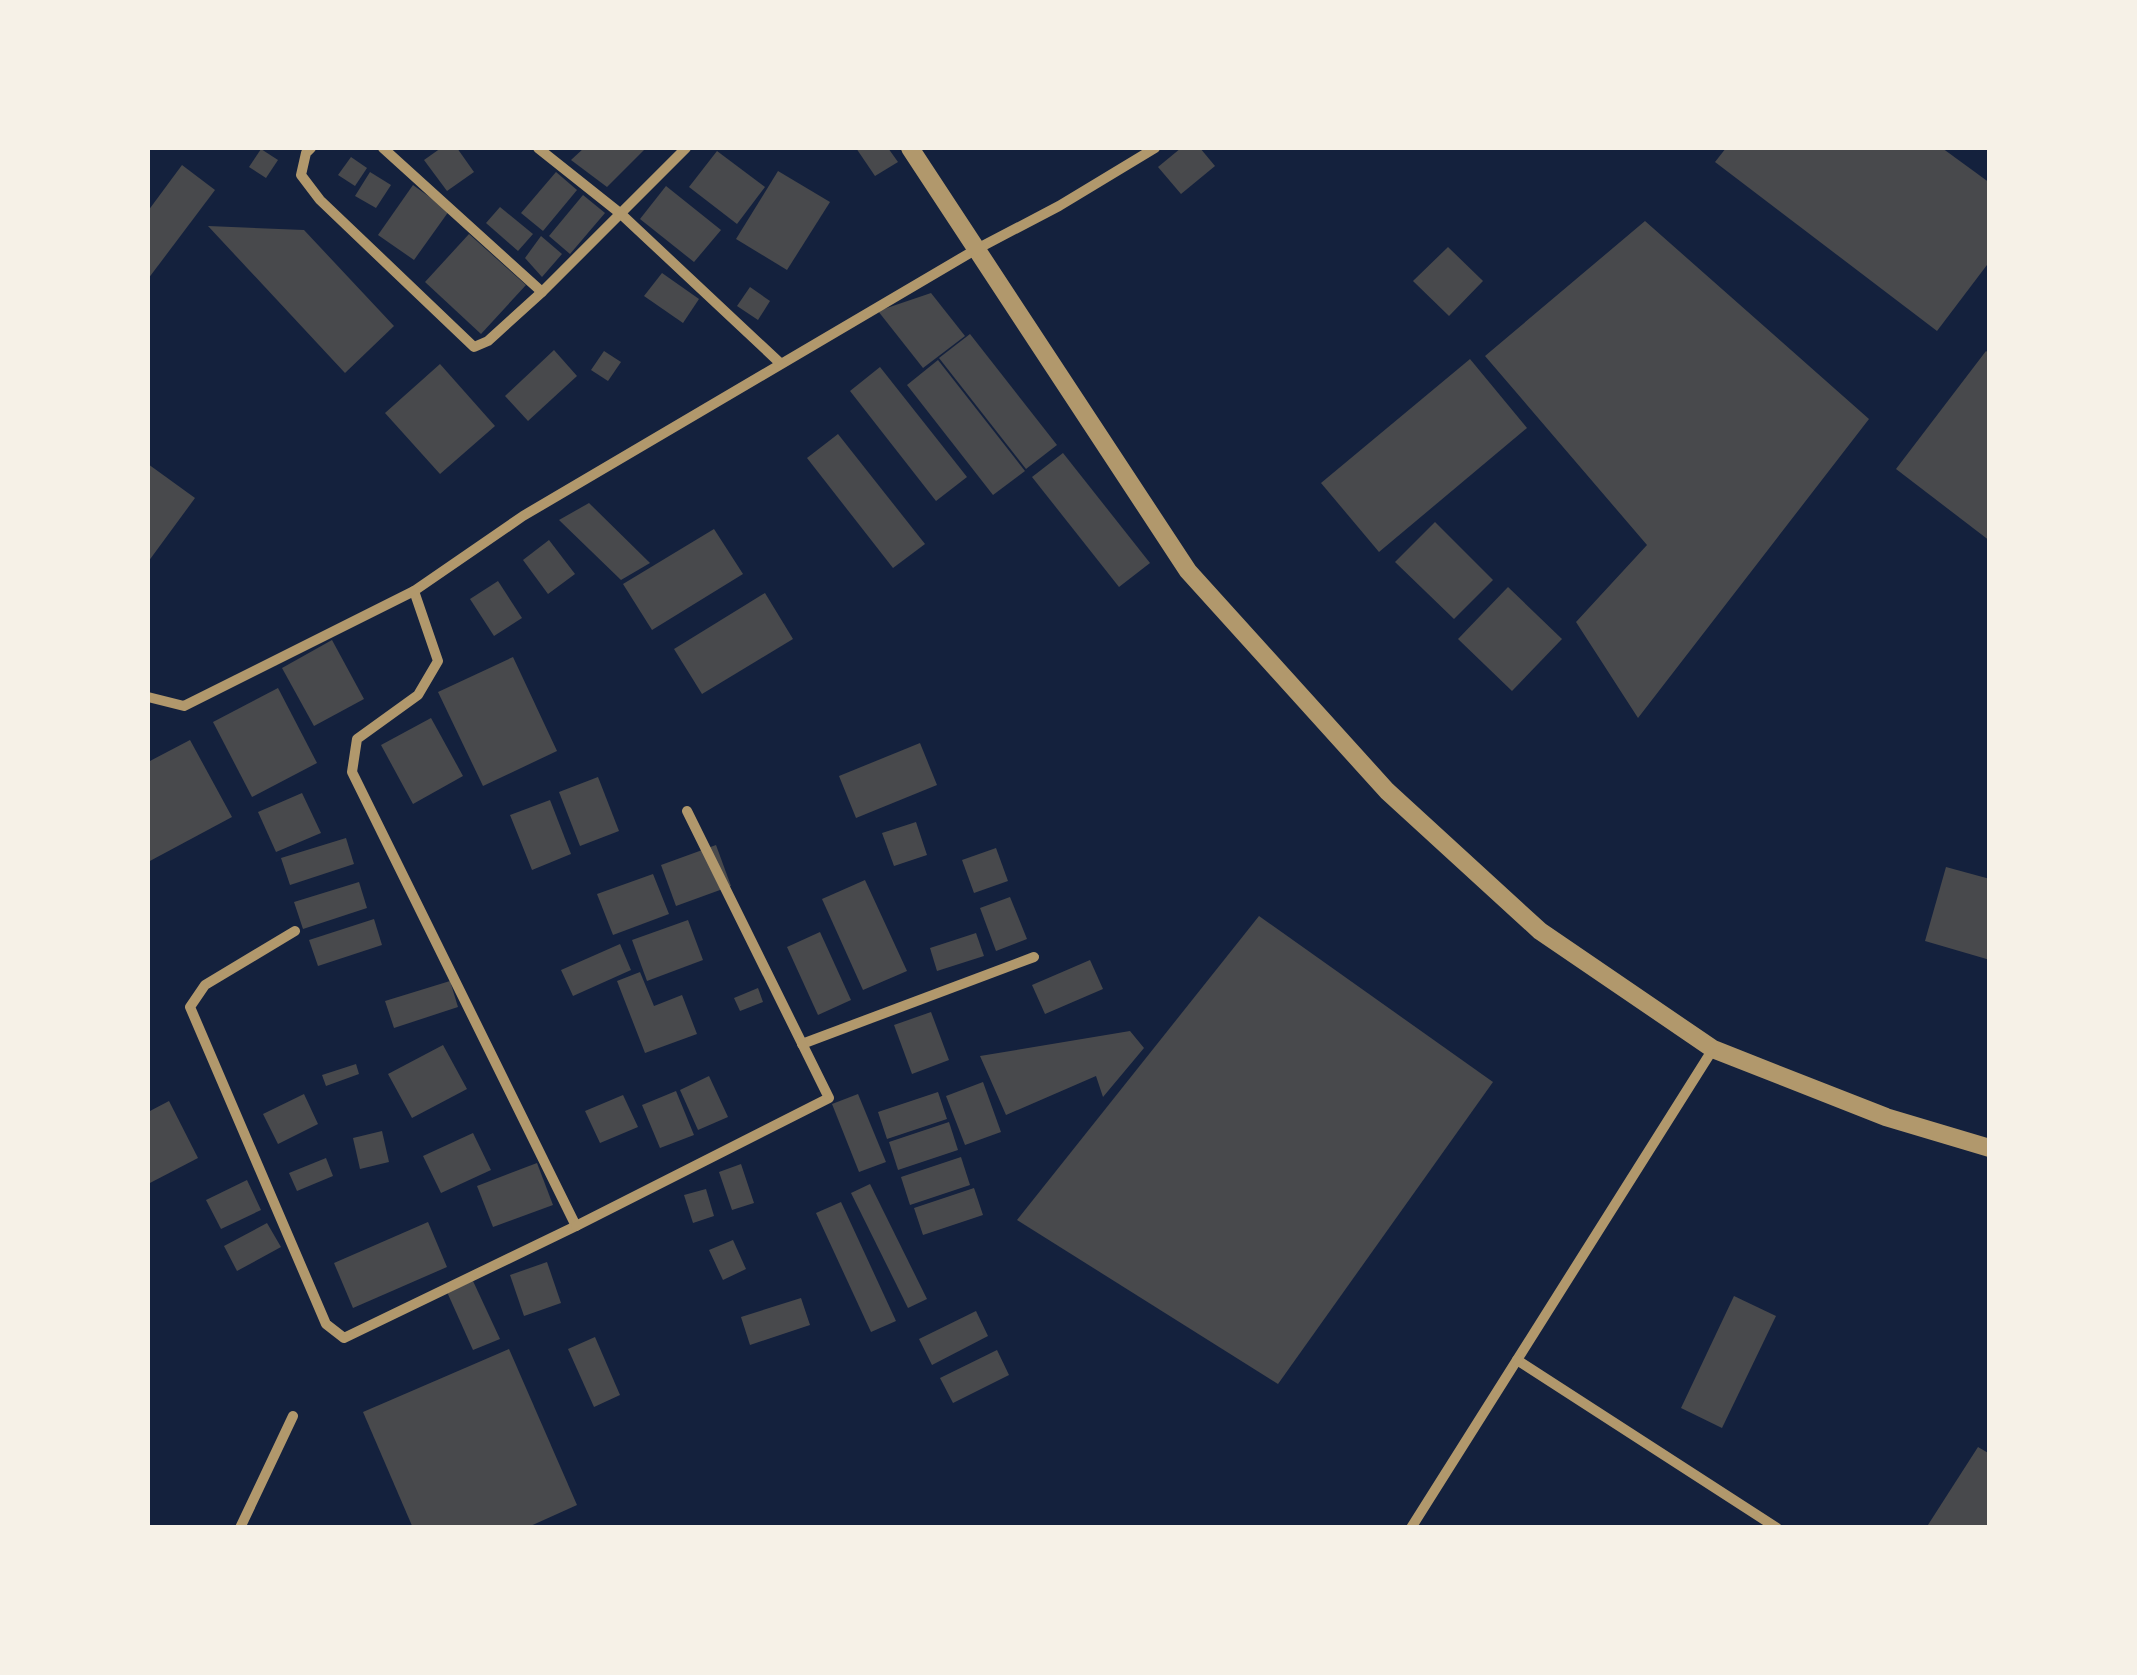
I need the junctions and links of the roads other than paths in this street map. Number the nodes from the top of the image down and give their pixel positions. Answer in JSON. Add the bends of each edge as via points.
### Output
{"nodes":[{"id":1,"x":311,"y":148,"type":"edge"},
{"id":2,"x":383,"y":148,"type":"edge"},
{"id":3,"x":538,"y":148,"type":"edge"},
{"id":4,"x":686,"y":148,"type":"edge"},
{"id":5,"x":910,"y":148,"type":"edge"},
{"id":6,"x":1155,"y":148,"type":"edge"},
{"id":7,"x":621,"y":214,"type":"junction"},
{"id":8,"x":976,"y":250,"type":"junction"},
{"id":9,"x":542,"y":292,"type":"junction"},
{"id":10,"x":780,"y":363,"type":"junction"},
{"id":11,"x":414,"y":590,"type":"junction"},
{"id":12,"x":148,"y":697,"type":"edge"},
{"id":13,"x":688,"y":811,"type":"dead end"},
{"id":14,"x":295,"y":931,"type":"dead end"},
{"id":15,"x":1034,"y":956,"type":"dead end"},
{"id":16,"x":802,"y":1044,"type":"junction"},
{"id":17,"x":1713,"y":1049,"type":"junction"},
{"id":18,"x":1990,"y":1148,"type":"edge"},
{"id":19,"x":576,"y":1226,"type":"junction"},
{"id":20,"x":1517,"y":1360,"type":"junction"},
{"id":21,"x":293,"y":1416,"type":"dead end"},
{"id":22,"x":240,"y":1528,"type":"edge"},
{"id":23,"x":1411,"y":1528,"type":"edge"},
{"id":24,"x":1777,"y":1528,"type":"edge"}],
"edges":[{"from":1,"to":9,"type":"street","via":[[301,175],[320,200],[474,347]]},
{"from":2,"to":9,"type":"street"},
{"from":3,"to":7,"type":"street"},
{"from":4,"to":7,"type":"street"},
{"from":5,"to":8,"type":"street"},
{"from":6,"to":8,"type":"street"},
{"from":7,"to":9,"type":"street"},
{"from":7,"to":10,"type":"street"},
{"from":8,"to":10,"type":"street"},
{"from":8,"to":17,"type":"street","via":[[1188,571],[1387,791],[1540,931]]},
{"from":10,"to":11,"type":"street","via":[[522,516]]},
{"from":11,"to":12,"type":"street","via":[[184,706]]},
{"from":11,"to":19,"type":"street","via":[[438,661],[418,695],[357,739],[352,772]]},
{"from":13,"to":16,"type":"street"},
{"from":14,"to":19,"type":"street","via":[[206,985],[190,1007],[326,1324],[344,1338]]},
{"from":15,"to":16,"type":"street"},
{"from":16,"to":19,"type":"street","via":[[829,1098]]},
{"from":17,"to":18,"type":"street","via":[[1886,1118]]},
{"from":17,"to":20,"type":"street"},
{"from":20,"to":23,"type":"street"},
{"from":20,"to":24,"type":"street"},
{"from":21,"to":22,"type":"street"}]}
